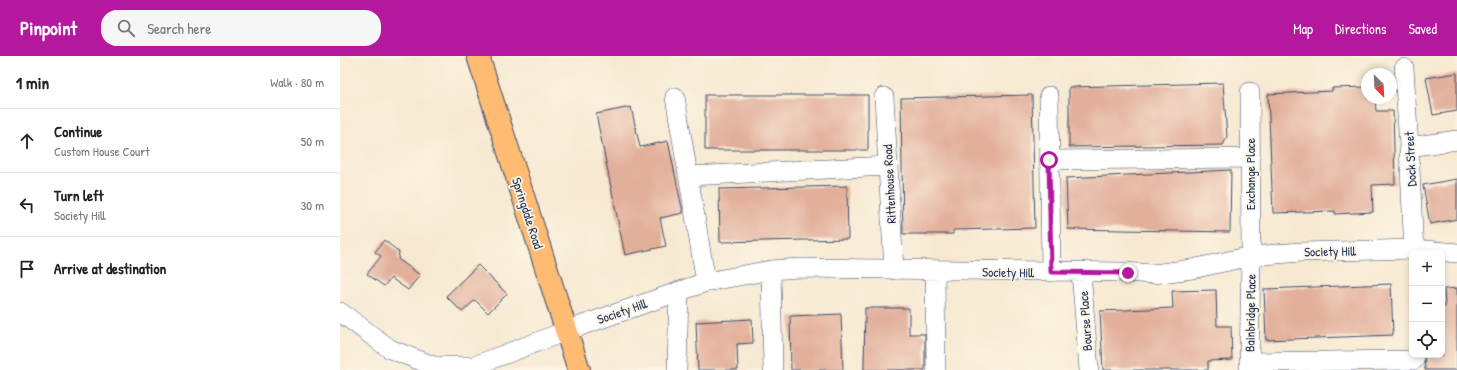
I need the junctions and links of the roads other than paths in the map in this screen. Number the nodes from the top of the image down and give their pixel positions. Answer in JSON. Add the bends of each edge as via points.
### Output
{"nodes":[{"id":1,"x":478,"y":56,"type":"edge"},
{"id":2,"x":1404,"y":68,"type":"dead end"},
{"id":3,"x":1250,"y":92,"type":"dead end"},
{"id":4,"x":1049,"y":96,"type":"dead end"},
{"id":5,"x":675,"y":97,"type":"dead end"},
{"id":6,"x":884,"y":97,"type":"dead end"},
{"id":7,"x":1457,"y":140,"type":"edge"},
{"id":8,"x":1410,"y":146,"type":"junction"},
{"id":9,"x":1250,"y":158,"type":"junction"},
{"id":10,"x":1049,"y":160,"type":"junction"},
{"id":11,"x":888,"y":166,"type":"junction"},
{"id":12,"x":688,"y":176,"type":"junction"},
{"id":13,"x":1414,"y":250,"type":"edge"},
{"id":14,"x":1409,"y":251,"type":"edge"},
{"id":15,"x":1445,"y":252,"type":"edge"},
{"id":16,"x":1457,"y":253,"type":"edge"},
{"id":17,"x":1251,"y":256,"type":"junction"},
{"id":18,"x":770,"y":270,"type":"junction"},
{"id":19,"x":894,"y":270,"type":"junction"},
{"id":20,"x":935,"y":270,"type":"junction"},
{"id":21,"x":1051,"y":272,"type":"junction"},
{"id":22,"x":1081,"y":272,"type":"junction"},
{"id":23,"x":706,"y":282,"type":"junction"},
{"id":24,"x":679,"y":291,"type":"junction"},
{"id":25,"x":340,"y":312,"type":"edge"},
{"id":26,"x":566,"y":331,"type":"junction"},
{"id":27,"x":1414,"y":362,"type":"edge"},
{"id":28,"x":1249,"y":366,"type":"edge"},
{"id":29,"x":579,"y":370,"type":"edge"},
{"id":30,"x":677,"y":370,"type":"edge"},
{"id":31,"x":773,"y":370,"type":"edge"},
{"id":32,"x":936,"y":370,"type":"edge"},
{"id":33,"x":1089,"y":370,"type":"edge"}],
"edges":[{"from":1,"to":26,"type":"main road","name":"Springdale Road"},
{"from":2,"to":8,"type":"street","name":"Dock Street"},
{"from":3,"to":9,"type":"street","name":"Exchange Place"},
{"from":4,"to":10,"type":"street"},
{"from":5,"to":12,"type":"street"},
{"from":6,"to":11,"type":"street","name":"Rittenhouse Road"},
{"from":7,"to":8,"type":"street"},
{"from":8,"to":13,"type":"street","name":"Dock Street"},
{"from":9,"to":10,"type":"street"},
{"from":9,"to":17,"type":"street","name":"Exchange Place"},
{"from":10,"to":21,"type":"street"},
{"from":11,"to":12,"type":"street"},
{"from":11,"to":19,"type":"street","name":"Rittenhouse Road"},
{"from":12,"to":23,"type":"street"},
{"from":14,"to":17,"type":"street","name":"Society Hill","via":[[1301,252]]},
{"from":15,"to":16,"type":"street","name":"Society Hill"},
{"from":17,"to":22,"type":"street","name":"Society Hill","via":[[1192,269],[1152,274]]},
{"from":17,"to":28,"type":"street","name":"Bainbridge Place"},
{"from":18,"to":19,"type":"street","name":"Society Hill"},
{"from":18,"to":23,"type":"street","name":"Society Hill"},
{"from":18,"to":31,"type":"street"},
{"from":19,"to":20,"type":"street","name":"Society Hill"},
{"from":20,"to":21,"type":"street","name":"Society Hill"},
{"from":20,"to":32,"type":"street"},
{"from":21,"to":22,"type":"street","name":"Society Hill"},
{"from":22,"to":33,"type":"street","name":"Bourse Place"},
{"from":23,"to":24,"type":"street","name":"Society Hill"},
{"from":24,"to":26,"type":"street","name":"Society Hill"},
{"from":24,"to":30,"type":"street"},
{"from":25,"to":26,"type":"street","name":"Society Hill","via":[[390,349],[434,366],[474,366]]},
{"from":26,"to":29,"type":"main road","name":"Springdale Road"},
{"from":27,"to":28,"type":"street"}]}
